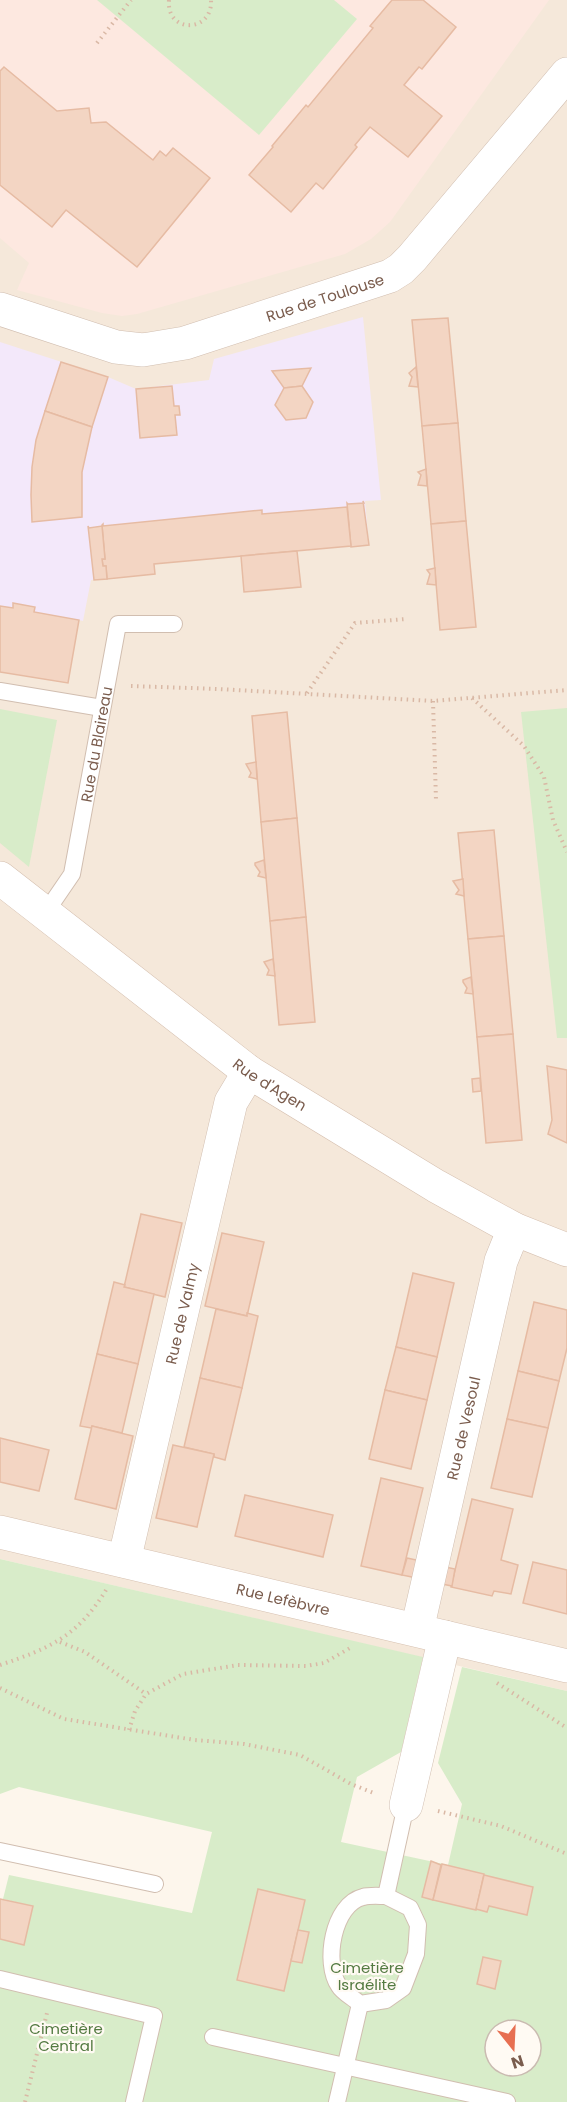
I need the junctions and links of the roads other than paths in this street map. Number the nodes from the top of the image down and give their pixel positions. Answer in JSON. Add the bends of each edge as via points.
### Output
{"nodes":[{"id":1,"x":567,"y":74,"type":"edge"},
{"id":2,"x":0,"y":309,"type":"edge"},
{"id":3,"x":174,"y":624,"type":"dead end"},
{"id":4,"x":0,"y":691,"type":"edge"},
{"id":5,"x":102,"y":708,"type":"junction"},
{"id":6,"x":0,"y":878,"type":"edge"},
{"id":7,"x":46,"y":912,"type":"junction"},
{"id":8,"x":249,"y":1072,"type":"junction"},
{"id":9,"x":514,"y":1229,"type":"junction"},
{"id":10,"x":567,"y":1250,"type":"edge"},
{"id":11,"x":0,"y":1532,"type":"edge"},
{"id":12,"x":124,"y":1562,"type":"junction"},
{"id":13,"x":431,"y":1633,"type":"junction"},
{"id":14,"x":567,"y":1666,"type":"edge"},
{"id":15,"x":406,"y":1805,"type":"joint"},
{"id":16,"x":0,"y":1851,"type":"edge"},
{"id":17,"x":155,"y":1884,"type":"dead end"},
{"id":18,"x":386,"y":1896,"type":"junction"},
{"id":19,"x":0,"y":1979,"type":"edge"},
{"id":20,"x":360,"y":2004,"type":"junction"},
{"id":21,"x":213,"y":2037,"type":"dead end"},
{"id":22,"x":346,"y":2066,"type":"junction"},
{"id":23,"x":134,"y":2102,"type":"edge"},
{"id":24,"x":337,"y":2102,"type":"edge"},
{"id":25,"x":507,"y":2102,"type":"edge"}],
"edges":[{"from":1,"to":2,"type":"street","name":"Rue de Toulouse","via":[[412,258],[390,276],[184,343],[143,350],[117,347]]},
{"from":3,"to":5,"type":"lane","name":"Rue du Blaireau","via":[[118,624]]},
{"from":4,"to":5,"type":"lane"},
{"from":5,"to":7,"type":"lane","name":"Rue du Blaireau","via":[[72,874]]},
{"from":6,"to":7,"type":"street","name":"Rue d'Agen"},
{"from":7,"to":8,"type":"street","name":"Rue d'Agen"},
{"from":8,"to":9,"type":"street","name":"Rue d'Agen","via":[[381,1154]]},
{"from":8,"to":12,"type":"street","name":"Rue de Valmy","via":[[231,1102]]},
{"from":9,"to":10,"type":"street","name":"Rue d'Agen"},
{"from":9,"to":13,"type":"street","name":"Rue de Vesoul","via":[[501,1261]]},
{"from":11,"to":12,"type":"street","name":"Rue Lefèbvre"},
{"from":12,"to":13,"type":"street","name":"Rue Lefèbvre"},
{"from":13,"to":14,"type":"street","name":"Rue Lefèbvre"},
{"from":13,"to":15,"type":"street","name":"Rue de Vesoul"},
{"from":15,"to":18,"type":"lane"},
{"from":16,"to":17,"type":"lane"},
{"from":18,"to":20,"type":"lane","via":[[362,1897],[345,1908],[333,1933],[332,1962],[338,1986]]},
{"from":18,"to":20,"type":"lane","via":[[410,1908],[418,1925],[416,1954],[403,1988],[386,2000]]},
{"from":19,"to":23,"type":"lane","via":[[154,2016]]},
{"from":20,"to":22,"type":"lane"},
{"from":21,"to":22,"type":"lane"},
{"from":22,"to":24,"type":"lane"},
{"from":22,"to":25,"type":"lane"}]}
